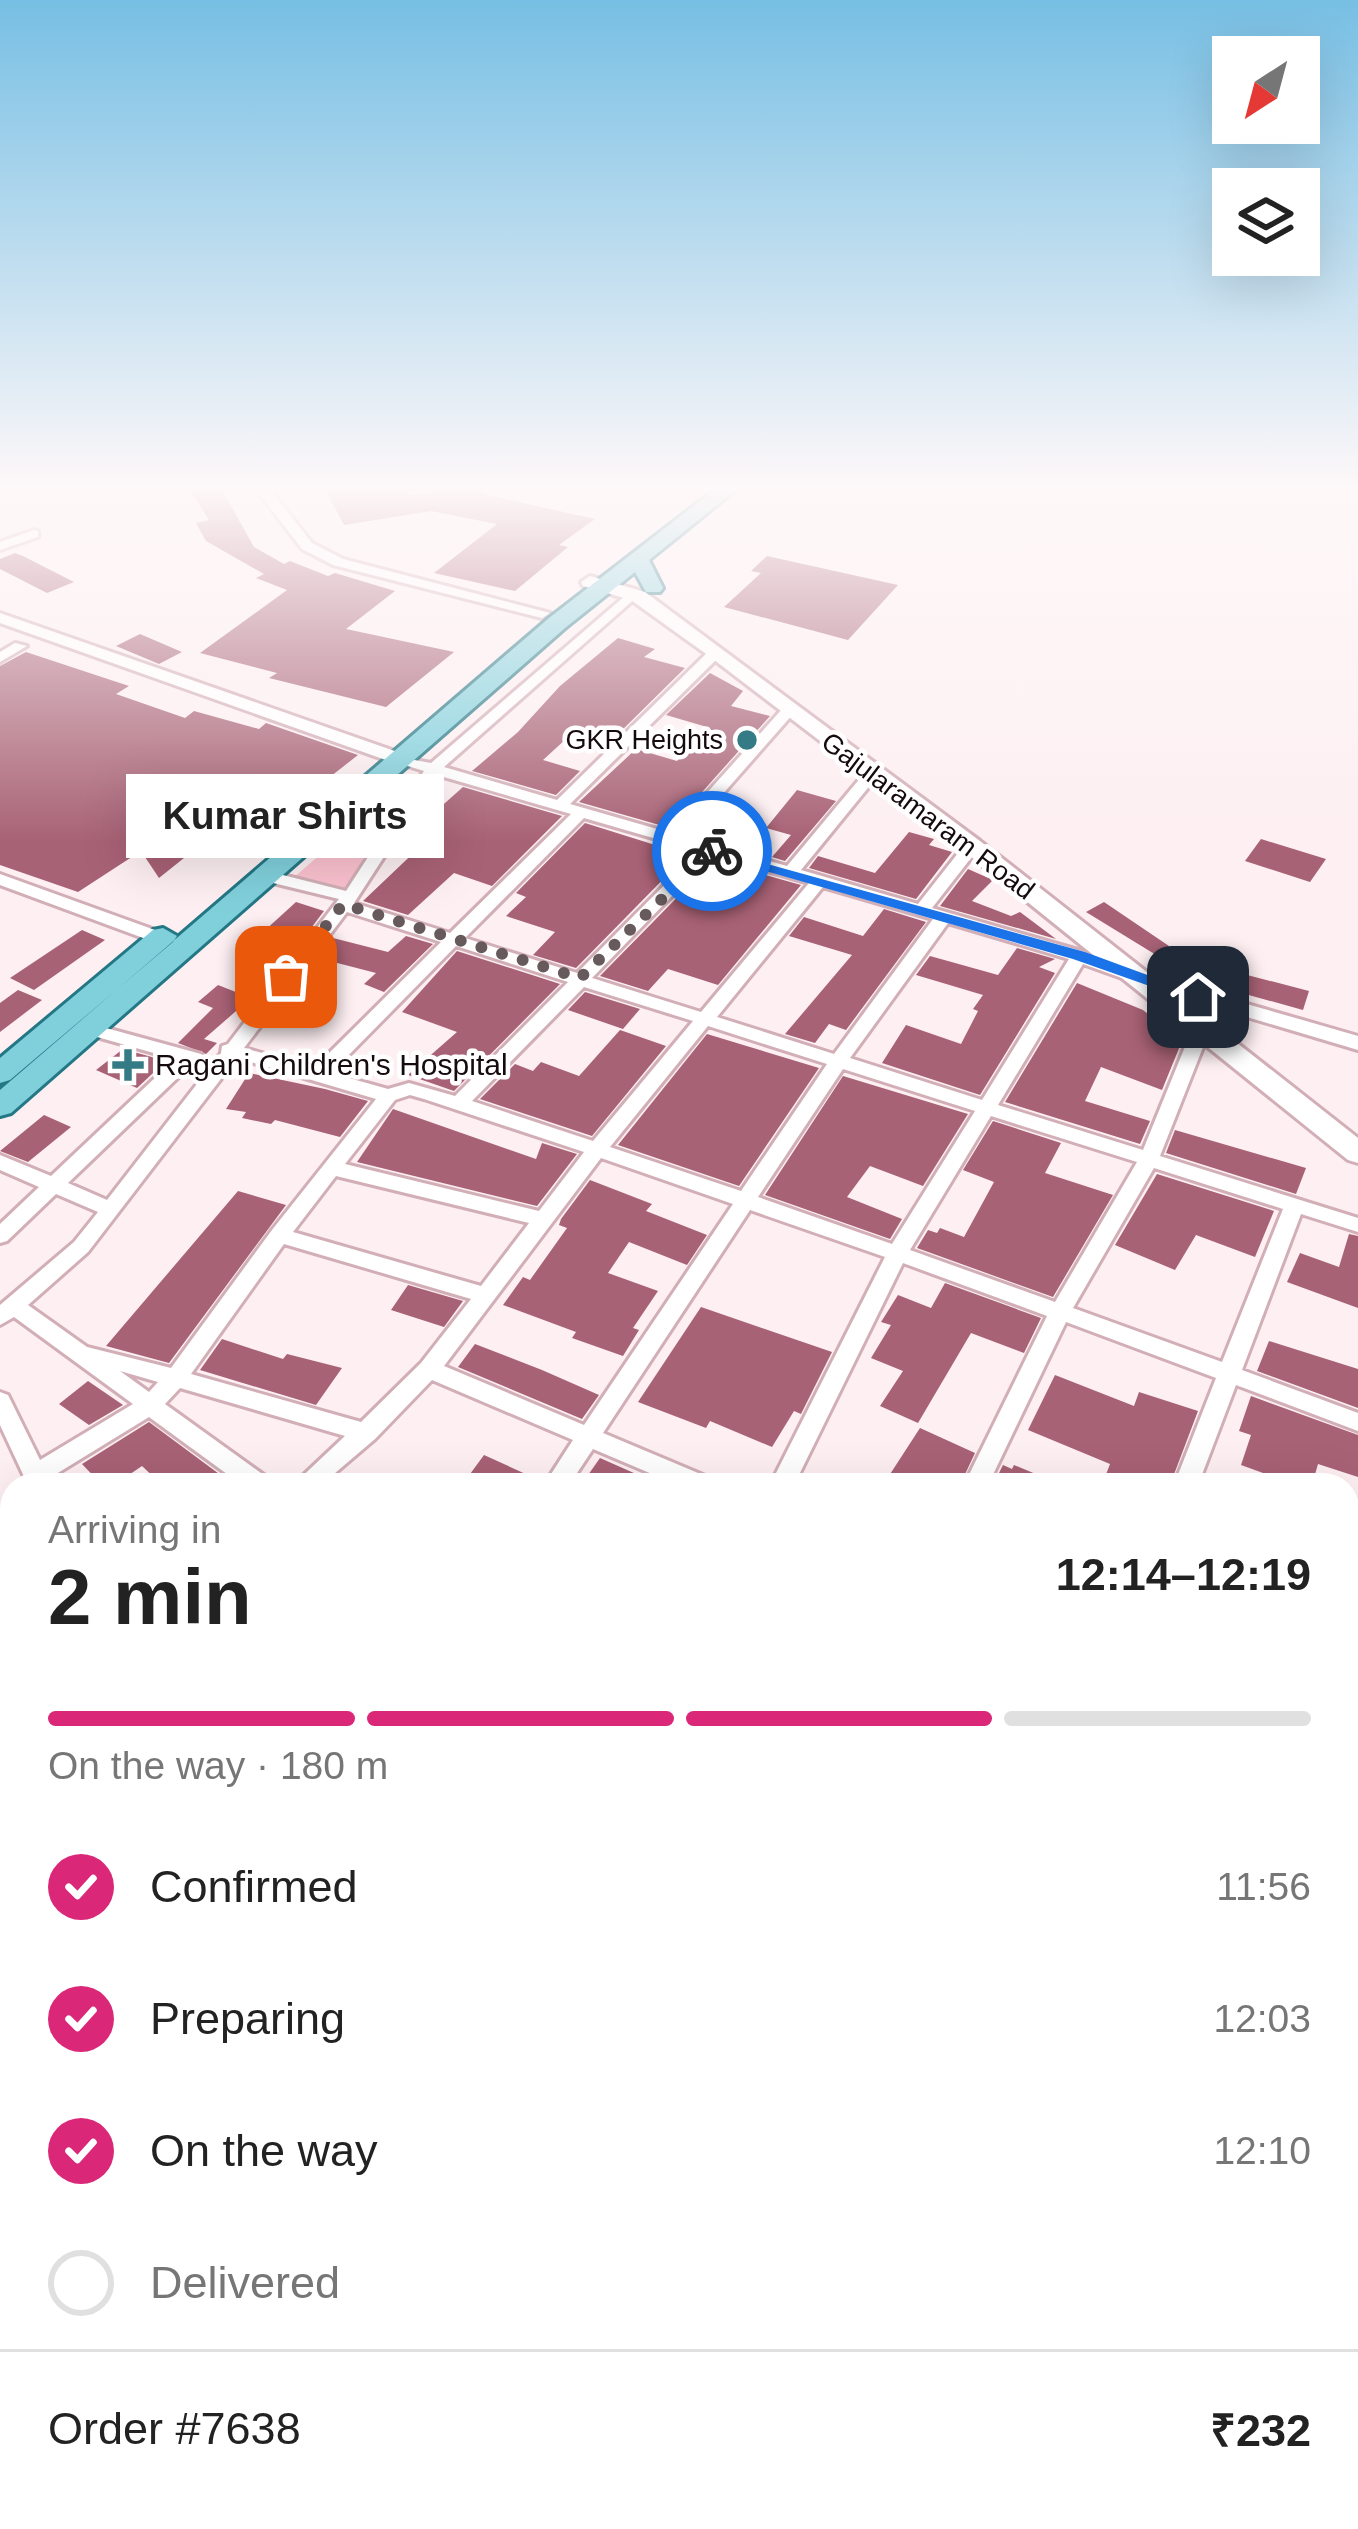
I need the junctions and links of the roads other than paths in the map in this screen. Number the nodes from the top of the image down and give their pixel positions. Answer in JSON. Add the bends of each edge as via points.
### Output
{"nodes":[{"id":1,"x":514,"y":606,"type":"edge"},
{"id":2,"x":551,"y":606,"type":"edge"},
{"id":3,"x":568,"y":606,"type":"edge"},
{"id":4,"x":569,"y":606,"type":"edge"},
{"id":5,"x":624,"y":606,"type":"edge"},
{"id":6,"x":662,"y":606,"type":"edge"},
{"id":7,"x":664,"y":606,"type":"edge"},
{"id":8,"x":542,"y":613,"type":"junction"},
{"id":9,"x":0,"y":618,"type":"edge"},
{"id":10,"x":20,"y":646,"type":"dead end"},
{"id":11,"x":716,"y":652,"type":"junction"},
{"id":12,"x":0,"y":658,"type":"edge"},
{"id":13,"x":465,"y":681,"type":"junction"},
{"id":14,"x":788,"y":711,"type":"junction"},
{"id":15,"x":392,"y":757,"type":"junction"},
{"id":16,"x":432,"y":770,"type":"junction"},
{"id":17,"x":872,"y":773,"type":"junction"},
{"id":18,"x":558,"y":807,"type":"junction"},
{"id":19,"x":580,"y":813,"type":"junction"},
{"id":20,"x":675,"y":838,"type":"junction"},
{"id":21,"x":972,"y":846,"type":"junction"},
{"id":22,"x":708,"y":850,"type":"junction"},
{"id":23,"x":790,"y":873,"type":"junction"},
{"id":24,"x":267,"y":876,"type":"junction"},
{"id":25,"x":0,"y":879,"type":"edge"},
{"id":26,"x":819,"y":881,"type":"junction"},
{"id":27,"x":346,"y":901,"type":"junction"},
{"id":28,"x":920,"y":912,"type":"junction"},
{"id":29,"x":943,"y":918,"type":"junction"},
{"id":30,"x":160,"y":938,"type":"junction"},
{"id":31,"x":458,"y":940,"type":"junction"},
{"id":32,"x":1079,"y":956,"type":"junction"},
{"id":33,"x":1134,"y":977,"type":"junction"},
{"id":34,"x":580,"y":978,"type":"junction"},
{"id":35,"x":1168,"y":987,"type":"junction"},
{"id":36,"x":706,"y":1019,"type":"junction"},
{"id":37,"x":89,"y":1030,"type":"junction"},
{"id":38,"x":1200,"y":1032,"type":"junction"},
{"id":39,"x":1358,"y":1043,"type":"edge"},
{"id":40,"x":188,"y":1057,"type":"junction"},
{"id":41,"x":224,"y":1057,"type":"junction"},
{"id":42,"x":838,"y":1062,"type":"junction"},
{"id":43,"x":0,"y":1073,"type":"edge"},
{"id":44,"x":318,"y":1075,"type":"junction"},
{"id":45,"x":388,"y":1096,"type":"junction"},
{"id":46,"x":458,"y":1104,"type":"junction"},
{"id":47,"x":0,"y":1106,"type":"edge"},
{"id":48,"x":988,"y":1108,"type":"junction"},
{"id":49,"x":1358,"y":1133,"type":"edge"},
{"id":50,"x":597,"y":1149,"type":"junction"},
{"id":51,"x":1358,"y":1154,"type":"edge"},
{"id":52,"x":1150,"y":1157,"type":"junction"},
{"id":53,"x":0,"y":1162,"type":"edge"},
{"id":54,"x":332,"y":1168,"type":"junction"},
{"id":55,"x":53,"y":1185,"type":"junction"},
{"id":56,"x":749,"y":1199,"type":"junction"},
{"id":57,"x":1295,"y":1204,"type":"junction"},
{"id":58,"x":111,"y":1210,"type":"junction"},
{"id":59,"x":543,"y":1220,"type":"junction"},
{"id":60,"x":1358,"y":1225,"type":"edge"},
{"id":61,"x":279,"y":1235,"type":"junction"},
{"id":62,"x":0,"y":1236,"type":"edge"},
{"id":63,"x":898,"y":1252,"type":"junction"},
{"id":64,"x":485,"y":1294,"type":"junction"},
{"id":65,"x":8,"y":1312,"type":"edge"},
{"id":66,"x":1059,"y":1314,"type":"junction"},
{"id":67,"x":78,"y":1351,"type":"junction"},
{"id":68,"x":429,"y":1369,"type":"junction"},
{"id":69,"x":1232,"y":1374,"type":"junction"},
{"id":70,"x":178,"y":1377,"type":"junction"},
{"id":71,"x":0,"y":1401,"type":"edge"},
{"id":72,"x":150,"y":1405,"type":"junction"},
{"id":73,"x":1358,"y":1422,"type":"edge"},
{"id":74,"x":367,"y":1433,"type":"junction"},
{"id":75,"x":588,"y":1435,"type":"junction"},
{"id":76,"x":34,"y":1473,"type":"edge"},
{"id":77,"x":48,"y":1473,"type":"edge"},
{"id":78,"x":244,"y":1473,"type":"edge"},
{"id":79,"x":319,"y":1473,"type":"edge"},
{"id":80,"x":564,"y":1473,"type":"edge"},
{"id":81,"x":675,"y":1473,"type":"edge"},
{"id":82,"x":788,"y":1473,"type":"edge"},
{"id":83,"x":982,"y":1473,"type":"edge"},
{"id":84,"x":1191,"y":1473,"type":"edge"}],
"edges":[{"from":1,"to":8,"type":"street"},
{"from":2,"to":8,"type":"main road"},
{"from":3,"to":13,"type":"main road"},
{"from":4,"to":15,"type":"main road"},
{"from":5,"to":16,"type":"street"},
{"from":6,"to":11,"type":"main road","name":"Gajularamaram Road"},
{"from":7,"to":35,"type":"main road","name":"Gajularamaram Road"},
{"from":8,"to":13,"type":"main road"},
{"from":9,"to":15,"type":"street"},
{"from":10,"to":12,"type":"street"},
{"from":11,"to":14,"type":"main road","name":"Gajularamaram Road"},
{"from":11,"to":18,"type":"street"},
{"from":13,"to":15,"type":"main road"},
{"from":14,"to":17,"type":"main road","name":"Gajularamaram Road"},
{"from":14,"to":20,"type":"street"},
{"from":15,"to":16,"type":"street"},
{"from":15,"to":24,"type":"main road"},
{"from":15,"to":30,"type":"main road"},
{"from":16,"to":18,"type":"street"},
{"from":16,"to":27,"type":"street"},
{"from":17,"to":21,"type":"main road","name":"Gajularamaram Road"},
{"from":17,"to":23,"type":"street"},
{"from":18,"to":19,"type":"street"},
{"from":19,"to":20,"type":"street"},
{"from":19,"to":31,"type":"street"},
{"from":20,"to":22,"type":"street"},
{"from":21,"to":28,"type":"street"},
{"from":21,"to":33,"type":"main road","name":"Gajularamaram Road"},
{"from":22,"to":23,"type":"street"},
{"from":22,"to":34,"type":"street"},
{"from":23,"to":26,"type":"street"},
{"from":24,"to":27,"type":"street"},
{"from":24,"to":37,"type":"main road"},
{"from":25,"to":30,"type":"street"},
{"from":26,"to":28,"type":"street"},
{"from":26,"to":36,"type":"street"},
{"from":27,"to":31,"type":"street"},
{"from":27,"to":41,"type":"street"},
{"from":28,"to":29,"type":"street"},
{"from":29,"to":32,"type":"street"},
{"from":29,"to":42,"type":"street"},
{"from":30,"to":43,"type":"main road"},
{"from":31,"to":34,"type":"street"},
{"from":31,"to":44,"type":"street"},
{"from":32,"to":33,"type":"street"},
{"from":32,"to":48,"type":"street"},
{"from":33,"to":35,"type":"street"},
{"from":33,"to":38,"type":"main road","name":"Gajularamaram Road"},
{"from":34,"to":36,"type":"street"},
{"from":34,"to":46,"type":"street"},
{"from":35,"to":39,"type":"street"},
{"from":35,"to":49,"type":"main road","name":"Gajularamaram Road"},
{"from":36,"to":42,"type":"street"},
{"from":36,"to":50,"type":"street"},
{"from":37,"to":40,"type":"street"},
{"from":37,"to":47,"type":"main road"},
{"from":38,"to":51,"type":"main road","name":"Gajularamaram Road"},
{"from":38,"to":52,"type":"street"},
{"from":40,"to":41,"type":"street"},
{"from":40,"to":55,"type":"street"},
{"from":41,"to":44,"type":"street"},
{"from":41,"to":58,"type":"street"},
{"from":42,"to":48,"type":"street"},
{"from":42,"to":56,"type":"street"},
{"from":44,"to":45,"type":"street"},
{"from":45,"to":46,"type":"street","via":[[409,1089]]},
{"from":45,"to":54,"type":"street"},
{"from":46,"to":50,"type":"street"},
{"from":48,"to":52,"type":"street"},
{"from":48,"to":63,"type":"street"},
{"from":50,"to":56,"type":"street"},
{"from":50,"to":59,"type":"street"},
{"from":52,"to":57,"type":"street"},
{"from":52,"to":66,"type":"street"},
{"from":53,"to":55,"type":"street"},
{"from":54,"to":59,"type":"street"},
{"from":54,"to":61,"type":"street"},
{"from":55,"to":58,"type":"street"},
{"from":55,"to":62,"type":"street"},
{"from":56,"to":63,"type":"street"},
{"from":56,"to":75,"type":"street"},
{"from":57,"to":60,"type":"street"},
{"from":57,"to":69,"type":"street"},
{"from":58,"to":65,"type":"street"},
{"from":59,"to":64,"type":"street"},
{"from":61,"to":64,"type":"street"},
{"from":61,"to":70,"type":"street"},
{"from":63,"to":66,"type":"street"},
{"from":63,"to":82,"type":"street"},
{"from":64,"to":68,"type":"street"},
{"from":65,"to":67,"type":"street"},
{"from":66,"to":69,"type":"street"},
{"from":66,"to":83,"type":"street"},
{"from":67,"to":70,"type":"street"},
{"from":67,"to":72,"type":"street"},
{"from":68,"to":74,"type":"street"},
{"from":68,"to":75,"type":"street"},
{"from":69,"to":73,"type":"street"},
{"from":69,"to":84,"type":"street"},
{"from":70,"to":72,"type":"street"},
{"from":70,"to":74,"type":"street"},
{"from":71,"to":76,"type":"street"},
{"from":72,"to":77,"type":"street"},
{"from":72,"to":78,"type":"street"},
{"from":74,"to":79,"type":"street"},
{"from":75,"to":80,"type":"street"},
{"from":75,"to":81,"type":"street"}]}
